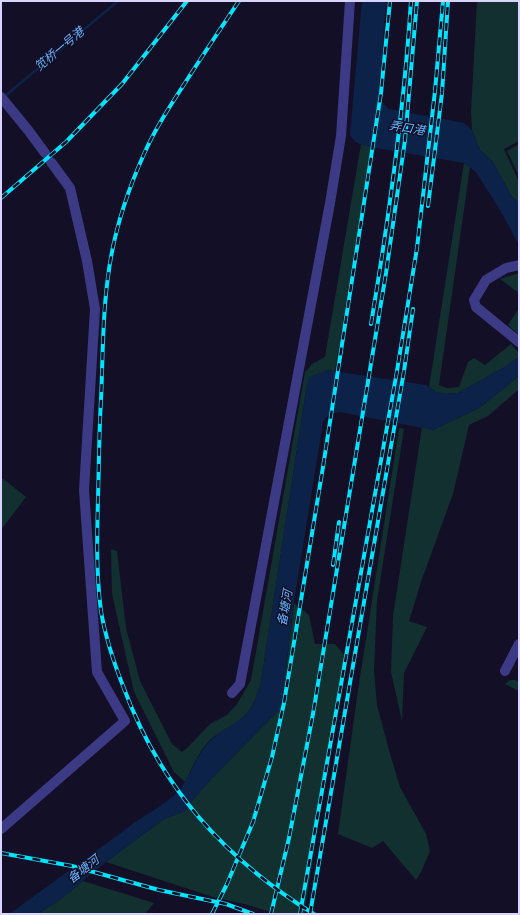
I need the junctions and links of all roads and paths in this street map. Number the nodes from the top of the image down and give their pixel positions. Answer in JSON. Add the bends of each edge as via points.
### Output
{"nodes":[{"id":1,"x":350,"y":1,"type":"edge"},
{"id":2,"x":3,"y":100,"type":"edge"},
{"id":3,"x":45,"y":153,"type":"dead end"},
{"id":4,"x":51,"y":162,"type":"dead end"},
{"id":5,"x":519,"y":266,"type":"edge"},
{"id":6,"x":519,"y":342,"type":"edge"},
{"id":7,"x":519,"y":644,"type":"edge"},
{"id":8,"x":505,"y":671,"type":"dead end"},
{"id":9,"x":232,"y":693,"type":"dead end"},
{"id":10,"x":1,"y":829,"type":"edge"}],
"edges":[{"from":1,"to":9,"type":"street","via":[[341,136],[330,203],[240,684]]},
{"from":2,"to":3,"type":"street"},
{"from":4,"to":10,"type":"street","via":[[70,188],[95,309],[84,490],[86,529],[97,672],[125,721]]},
{"from":5,"to":6,"type":"street","via":[[506,268],[486,280],[474,300],[476,307]]},
{"from":7,"to":8,"type":"street"}]}
